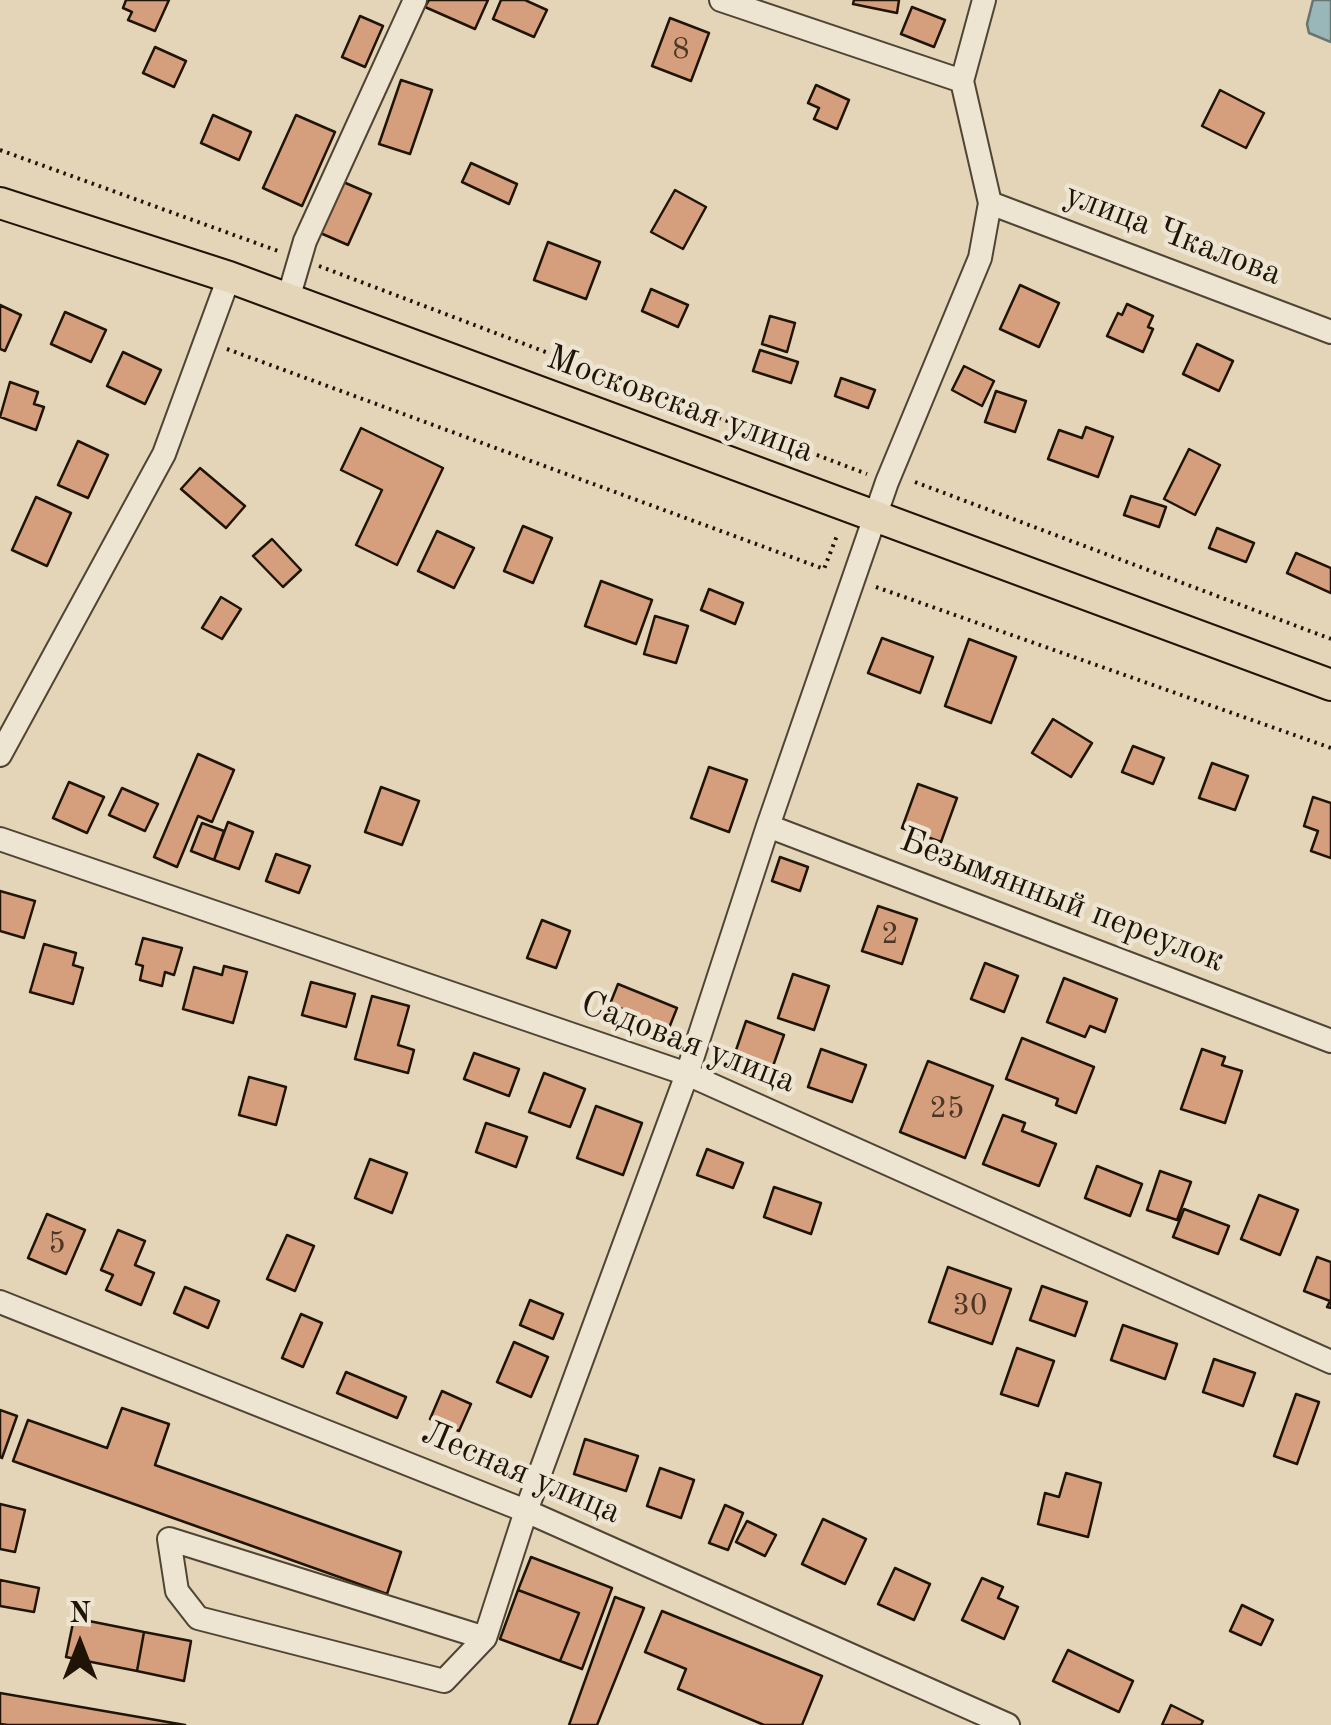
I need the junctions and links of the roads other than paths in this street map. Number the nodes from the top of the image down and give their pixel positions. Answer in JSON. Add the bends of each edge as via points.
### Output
{"nodes":[{"id":1,"x":415,"y":0,"type":"edge"},
{"id":2,"x":721,"y":0,"type":"edge"},
{"id":3,"x":984,"y":0,"type":"edge"},
{"id":4,"x":962,"y":82,"type":"junction"},
{"id":5,"x":990,"y":203,"type":"junction"},
{"id":6,"x":0,"y":204,"type":"edge"},
{"id":7,"x":228,"y":277,"type":"junction"},
{"id":8,"x":288,"y":299,"type":"junction"},
{"id":9,"x":1331,"y":332,"type":"edge"},
{"id":10,"x":862,"y":512,"type":"junction"},
{"id":11,"x":1331,"y":685,"type":"edge"},
{"id":12,"x":0,"y":755,"type":"edge"},
{"id":13,"x":768,"y":826,"type":"junction"},
{"id":14,"x":0,"y":839,"type":"edge"},
{"id":15,"x":1331,"y":1042,"type":"edge"},
{"id":16,"x":687,"y":1074,"type":"junction"},
{"id":17,"x":0,"y":1302,"type":"edge"},
{"id":18,"x":1331,"y":1362,"type":"edge"},
{"id":19,"x":526,"y":1510,"type":"junction"},
{"id":20,"x":486,"y":1638,"type":"junction"},
{"id":21,"x":1008,"y":1725,"type":"edge"}],
"edges":[{"from":1,"to":8,"type":"street","via":[[305,241]]},
{"from":2,"to":4,"type":"street"},
{"from":3,"to":4,"type":"street"},
{"from":4,"to":5,"type":"street"},
{"from":5,"to":9,"type":"street","name":"улица Чкалова"},
{"from":5,"to":10,"type":"street","via":[[980,258],[888,482]]},
{"from":6,"to":7,"type":"main road","name":"Московская улица"},
{"from":7,"to":8,"type":"main road","name":"Московская улица"},
{"from":7,"to":12,"type":"street","via":[[164,454]]},
{"from":8,"to":10,"type":"main road","name":"Московская улица"},
{"from":10,"to":11,"type":"main road","name":"Московская улица"},
{"from":10,"to":13,"type":"street","via":[[854,579]]},
{"from":13,"to":15,"type":"street","name":"Безымянный переулок"},
{"from":13,"to":16,"type":"street"},
{"from":14,"to":16,"type":"street","name":"Садовая улица"},
{"from":16,"to":18,"type":"street","name":"Садовая улица"},
{"from":16,"to":19,"type":"street"},
{"from":17,"to":19,"type":"street","name":"Лесная улица"},
{"from":19,"to":20,"type":"street"},
{"from":19,"to":21,"type":"street","name":"Лесная улица"},
{"from":20,"to":20,"type":"street","via":[[444,1682],[198,1618],[176,1591],[169,1539]]}]}
